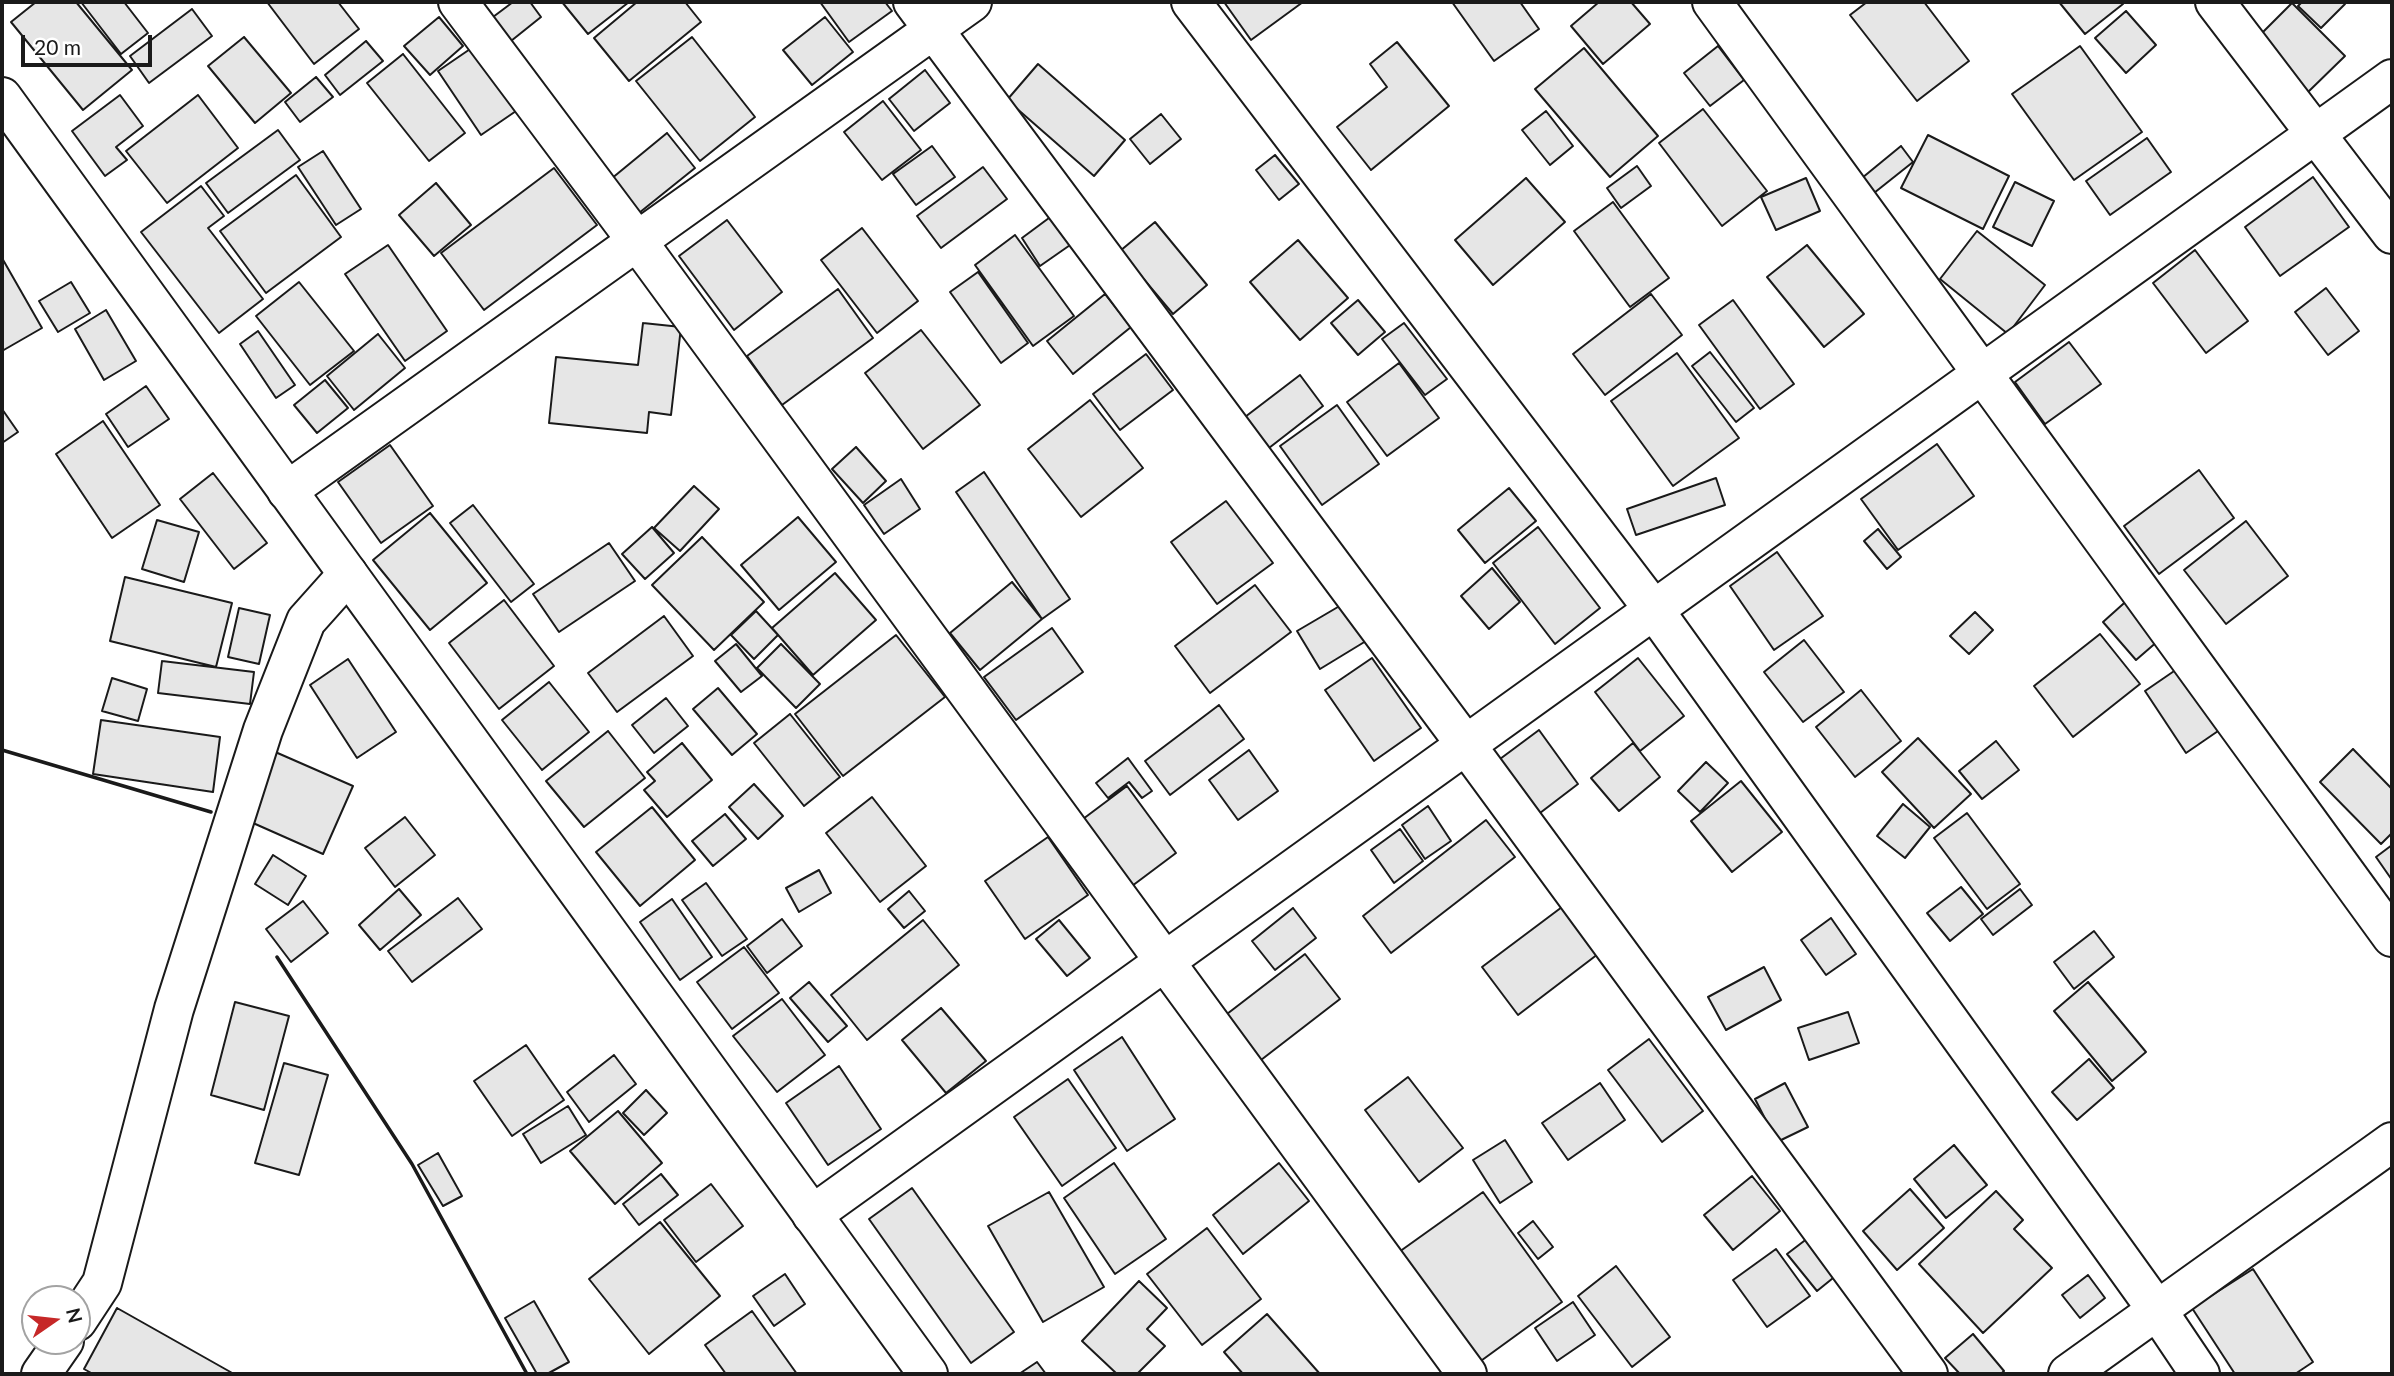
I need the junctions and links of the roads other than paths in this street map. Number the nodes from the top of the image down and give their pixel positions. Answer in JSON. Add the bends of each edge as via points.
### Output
{"nodes":[{"id":1,"x":458,"y":2,"type":"edge"},
{"id":2,"x":972,"y":2,"type":"edge"},
{"id":3,"x":1191,"y":2,"type":"edge"},
{"id":4,"x":1712,"y":2,"type":"edge"},
{"id":5,"x":2215,"y":2,"type":"edge"},
{"id":6,"x":923,"y":15,"type":"edge"},
{"id":7,"x":2392,"y":79,"type":"edge"},
{"id":8,"x":2,"y":97,"type":"edge"},
{"id":9,"x":2317,"y":135,"type":"junction"},
{"id":10,"x":2392,"y":234,"type":"edge"},
{"id":11,"x":637,"y":241,"type":"junction"},
{"id":12,"x":1983,"y":374,"type":"junction"},
{"id":13,"x":287,"y":491,"type":"junction"},
{"id":14,"x":348,"y":574,"type":"junction"},
{"id":15,"x":1654,"y":610,"type":"junction"},
{"id":16,"x":1466,"y":745,"type":"junction"},
{"id":17,"x":2392,"y":937,"type":"edge"},
{"id":18,"x":1166,"y":961,"type":"junction"},
{"id":19,"x":2392,"y":1142,"type":"edge"},
{"id":20,"x":812,"y":1215,"type":"junction"},
{"id":21,"x":91,"y":1300,"type":"edge"},
{"id":22,"x":2157,"y":1310,"type":"junction"},
{"id":23,"x":54,"y":1355,"type":"edge"},
{"id":24,"x":41,"y":1374,"type":"edge"},
{"id":25,"x":928,"y":1374,"type":"edge"},
{"id":26,"x":1467,"y":1374,"type":"edge"},
{"id":27,"x":1928,"y":1374,"type":"edge"},
{"id":28,"x":2068,"y":1374,"type":"edge"},
{"id":29,"x":2200,"y":1374,"type":"edge"}],
"edges":[{"from":1,"to":11,"type":"street"},
{"from":2,"to":6,"type":"street"},
{"from":3,"to":15,"type":"street"},
{"from":4,"to":12,"type":"street"},
{"from":5,"to":9,"type":"street"},
{"from":6,"to":11,"type":"street"},
{"from":6,"to":16,"type":"street"},
{"from":7,"to":9,"type":"street"},
{"from":8,"to":13,"type":"street"},
{"from":9,"to":10,"type":"street"},
{"from":9,"to":12,"type":"street"},
{"from":11,"to":13,"type":"street"},
{"from":11,"to":18,"type":"street"},
{"from":12,"to":15,"type":"street"},
{"from":12,"to":17,"type":"street"},
{"from":13,"to":14,"type":"street"},
{"from":14,"to":20,"type":"street"},
{"from":14,"to":21,"type":"street","via":[[306,621],[262,730],[174,1009],[102,1283]]},
{"from":15,"to":16,"type":"street"},
{"from":15,"to":22,"type":"street"},
{"from":16,"to":18,"type":"street"},
{"from":16,"to":27,"type":"street"},
{"from":18,"to":20,"type":"street"},
{"from":18,"to":26,"type":"street"},
{"from":19,"to":22,"type":"street"},
{"from":20,"to":25,"type":"street"},
{"from":22,"to":28,"type":"street"},
{"from":22,"to":29,"type":"street"},
{"from":23,"to":24,"type":"street"}]}
